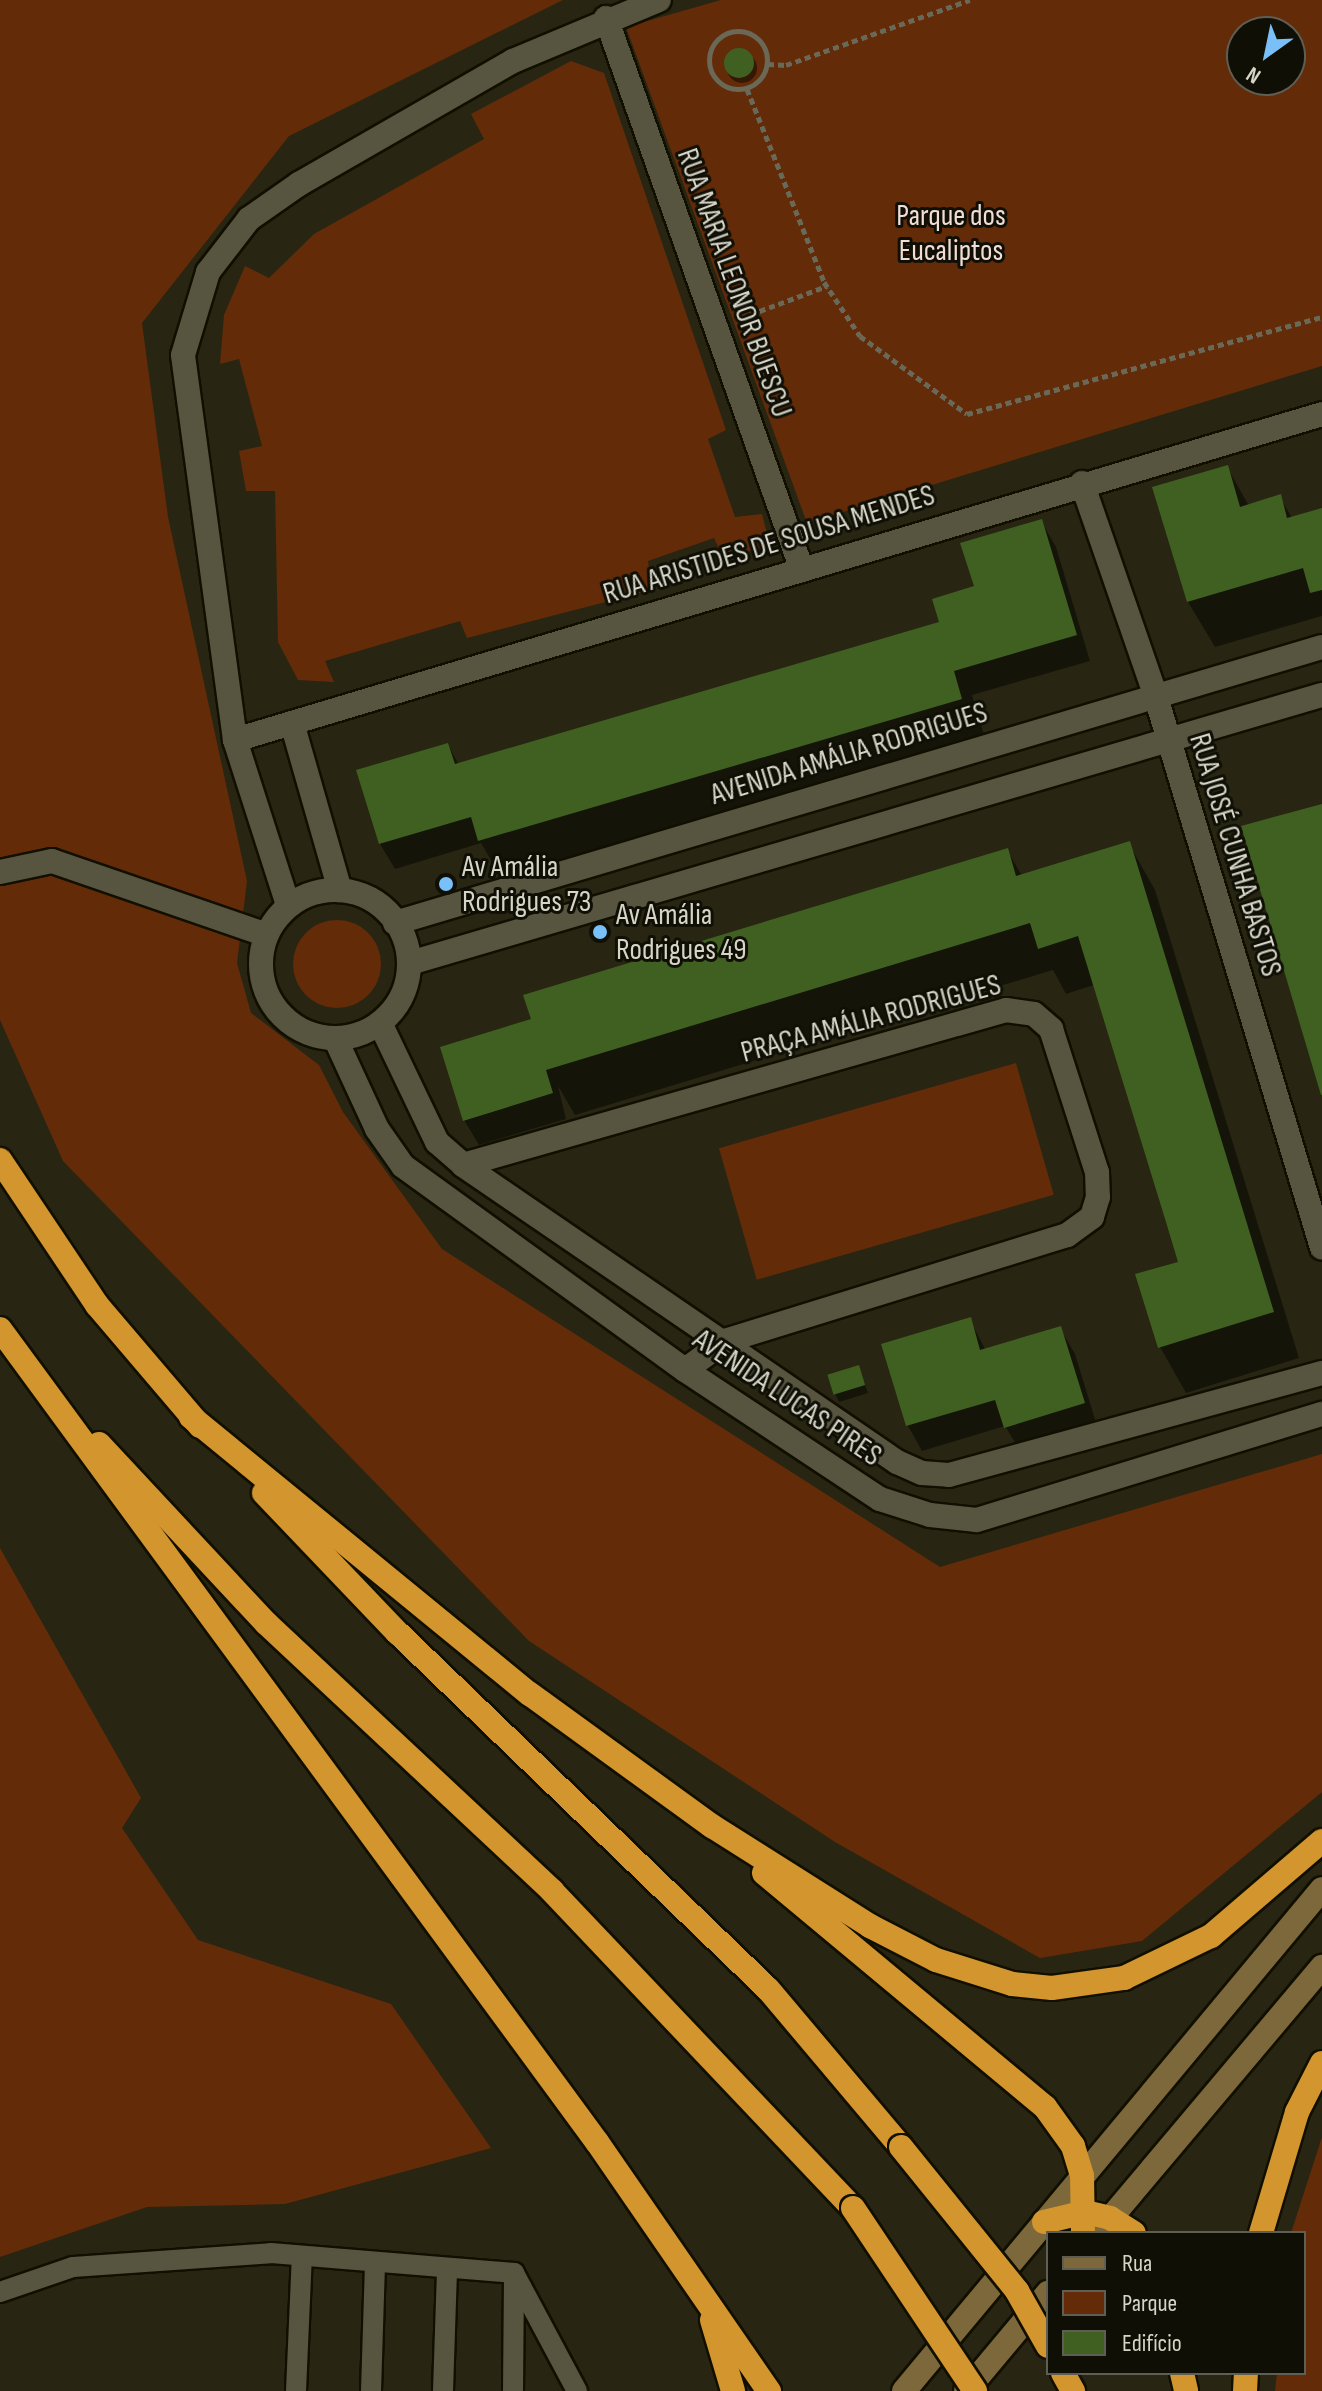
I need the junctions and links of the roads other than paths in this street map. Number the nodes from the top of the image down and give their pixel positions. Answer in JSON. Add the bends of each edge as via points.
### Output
{"nodes":[{"id":1,"x":659,"y":0,"type":"edge"},
{"id":2,"x":606,"y":18,"type":"junction"},
{"id":3,"x":1322,"y":414,"type":"edge"},
{"id":4,"x":1082,"y":483,"type":"junction"},
{"id":5,"x":802,"y":570,"type":"junction"},
{"id":6,"x":1322,"y":647,"type":"edge"},
{"id":7,"x":1322,"y":695,"type":"edge"},
{"id":8,"x":1156,"y":697,"type":"junction"},
{"id":9,"x":292,"y":723,"type":"junction"},
{"id":10,"x":235,"y":740,"type":"junction"},
{"id":11,"x":1166,"y":740,"type":"junction"},
{"id":12,"x":0,"y":872,"type":"edge"},
{"id":13,"x":340,"y":890,"type":"junction"},
{"id":14,"x":288,"y":905,"type":"junction"},
{"id":15,"x":395,"y":923,"type":"junction"},
{"id":16,"x":267,"y":935,"type":"junction"},
{"id":17,"x":410,"y":963,"type":"junction"},
{"id":18,"x":380,"y":1023,"type":"junction"},
{"id":19,"x":335,"y":1038,"type":"junction"},
{"id":20,"x":0,"y":1160,"type":"edge"},
{"id":21,"x":463,"y":1165,"type":"junction"},
{"id":22,"x":1322,"y":1248,"type":"edge"},
{"id":23,"x":0,"y":1329,"type":"edge"},
{"id":24,"x":725,"y":1341,"type":"junction"},
{"id":25,"x":21,"y":1360,"type":"junction"},
{"id":26,"x":685,"y":1370,"type":"junction"},
{"id":27,"x":1322,"y":1373,"type":"edge"},
{"id":28,"x":1322,"y":1414,"type":"edge"},
{"id":29,"x":191,"y":1417,"type":"junction"},
{"id":30,"x":712,"y":1826,"type":"junction"},
{"id":31,"x":1322,"y":1841,"type":"edge"},
{"id":32,"x":1322,"y":1889,"type":"edge"},
{"id":33,"x":1322,"y":1967,"type":"edge"},
{"id":34,"x":1322,"y":2063,"type":"edge"},
{"id":35,"x":1082,"y":2176,"type":"junction"},
{"id":36,"x":1044,"y":2222,"type":"junction"},
{"id":37,"x":1084,"y":2222,"type":"edge"},
{"id":38,"x":1104,"y":2225,"type":"edge"},
{"id":39,"x":1126,"y":2231,"type":"edge"},
{"id":40,"x":1262,"y":2231,"type":"edge"},
{"id":41,"x":302,"y":2256,"type":"junction"},
{"id":42,"x":375,"y":2262,"type":"junction"},
{"id":43,"x":447,"y":2268,"type":"junction"},
{"id":44,"x":514,"y":2273,"type":"junction"},
{"id":45,"x":692,"y":2278,"type":"junction"},
{"id":46,"x":0,"y":2292,"type":"edge"},
{"id":47,"x":1046,"y":2295,"type":"edge"},
{"id":48,"x":1046,"y":2342,"type":"edge"},
{"id":49,"x":296,"y":2391,"type":"edge"},
{"id":50,"x":371,"y":2391,"type":"edge"},
{"id":51,"x":443,"y":2391,"type":"edge"},
{"id":52,"x":513,"y":2391,"type":"edge"},
{"id":53,"x":577,"y":2391,"type":"edge"},
{"id":54,"x":733,"y":2391,"type":"edge"},
{"id":55,"x":769,"y":2391,"type":"edge"},
{"id":56,"x":904,"y":2391,"type":"edge"},
{"id":57,"x":966,"y":2391,"type":"edge"},
{"id":58,"x":975,"y":2391,"type":"edge"}],
"edges":[{"from":1,"to":2,"type":"street"},
{"from":2,"to":5,"type":"street","name":"RUA MARIA LEONOR BUESCU"},
{"from":2,"to":10,"type":"street","via":[[513,61],[299,184],[249,219],[208,272],[183,355]]},
{"from":3,"to":4,"type":"street","name":"RUA ARISTIDES DE SOUSA MENDES"},
{"from":4,"to":5,"type":"street","name":"RUA ARISTIDES DE SOUSA MENDES"},
{"from":4,"to":8,"type":"street","name":"RUA JOSÉ CUNHA BASTOS"},
{"from":5,"to":9,"type":"street","name":"RUA ARISTIDES DE SOUSA MENDES"},
{"from":6,"to":8,"type":"street","name":"AVENIDA AMÁLIA RODRIGUES"},
{"from":7,"to":11,"type":"street"},
{"from":8,"to":11,"type":"street","name":"RUA JOSÉ CUNHA BASTOS"},
{"from":8,"to":15,"type":"street","name":"AVENIDA AMÁLIA RODRIGUES"},
{"from":9,"to":10,"type":"street","name":"RUA ARISTIDES DE SOUSA MENDES"},
{"from":9,"to":13,"type":"street"},
{"from":10,"to":14,"type":"street"},
{"from":11,"to":17,"type":"street"},
{"from":11,"to":22,"type":"street","name":"RUA JOSÉ CUNHA BASTOS"},
{"from":12,"to":16,"type":"street","via":[[52,861]]},
{"from":13,"to":14,"type":"street"},
{"from":13,"to":15,"type":"street","via":[[373,901]]},
{"from":14,"to":16,"type":"street"},
{"from":15,"to":17,"type":"street"},
{"from":16,"to":19,"type":"street","via":[[263,982],[273,1004],[289,1023]]},
{"from":17,"to":18,"type":"street","via":[[404,993]]},
{"from":18,"to":19,"type":"street"},
{"from":18,"to":21,"type":"street","name":"AVENIDA LUCAS PIRES","via":[[437,1142]]},
{"from":19,"to":26,"type":"street","name":"AVENIDA LUCAS PIRES","via":[[377,1129],[403,1166]]},
{"from":20,"to":29,"type":"highway","via":[[97,1305]]},
{"from":21,"to":24,"type":"street","name":"AVENIDA LUCAS PIRES"},
{"from":21,"to":24,"type":"street","name":"PRAÇA AMÁLIA RODRIGUES","via":[[1006,1010],[1034,1014],[1051,1029],[1097,1172],[1092,1217],[1067,1235]]},
{"from":23,"to":25,"type":"highway"},
{"from":24,"to":26,"type":"street","name":"PRAÇA AMÁLIA RODRIGUES"},
{"from":24,"to":27,"type":"street","name":"AVENIDA LUCAS PIRES","via":[[897,1462],[922,1473],[949,1475]]},
{"from":25,"to":45,"type":"highway"},
{"from":25,"to":58,"type":"highway","bridge":true,"via":[[267,1624],[552,1891],[853,2208]]},
{"from":26,"to":28,"type":"street","name":"AVENIDA LUCAS PIRES","via":[[880,1499],[930,1515],[977,1520]]},
{"from":29,"to":30,"type":"highway","via":[[530,1694]]},
{"from":29,"to":48,"type":"highway","bridge":true,"via":[[398,1633],[768,1989],[1017,2291]]},
{"from":30,"to":31,"type":"highway","via":[[870,1926],[936,1960],[1012,1984],[1052,1988],[1124,1978],[1185,1953],[1234,1919]]},
{"from":30,"to":35,"type":"highway","via":[[823,1925],[1045,2107],[1073,2146]]},
{"from":32,"to":35,"type":"main road"},
{"from":33,"to":38,"type":"main road"},
{"from":34,"to":40,"type":"highway","via":[[1297,2112]]},
{"from":35,"to":36,"type":"main road"},
{"from":35,"to":37,"type":"highway"},
{"from":36,"to":37,"type":"highway"},
{"from":36,"to":56,"type":"main road"},
{"from":37,"to":38,"type":"highway"},
{"from":38,"to":39,"type":"highway"},
{"from":41,"to":42,"type":"lane"},
{"from":41,"to":46,"type":"lane","via":[[271,2253],[73,2267]]},
{"from":41,"to":49,"type":"lane"},
{"from":42,"to":43,"type":"lane"},
{"from":42,"to":50,"type":"lane"},
{"from":43,"to":44,"type":"lane"},
{"from":43,"to":51,"type":"lane"},
{"from":44,"to":52,"type":"lane"},
{"from":44,"to":53,"type":"lane"},
{"from":45,"to":54,"type":"highway","via":[[716,2330]]},
{"from":45,"to":55,"type":"highway"},
{"from":47,"to":57,"type":"main road"}]}
